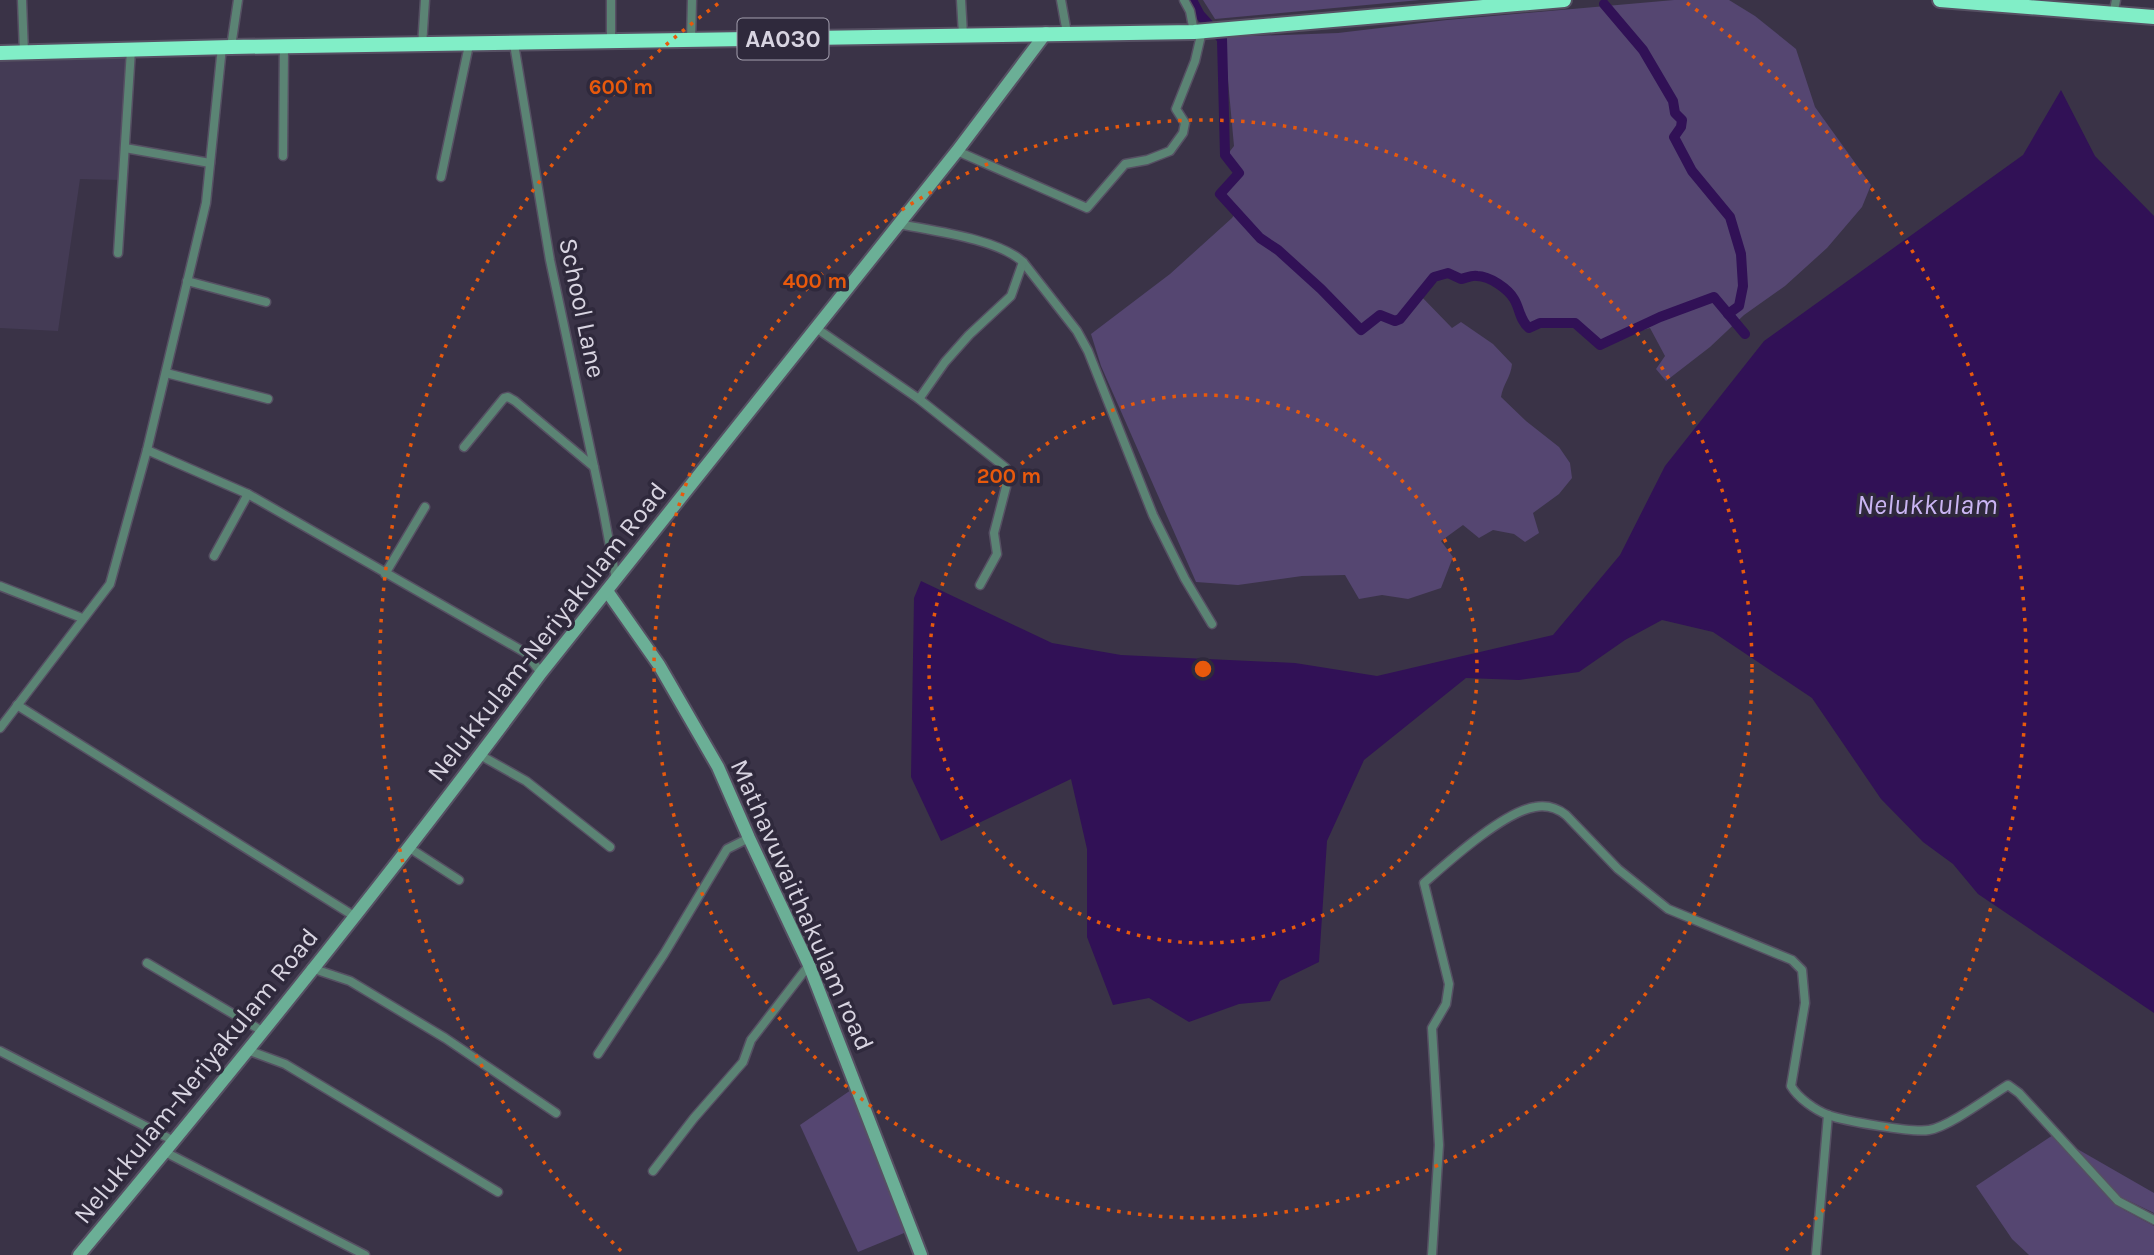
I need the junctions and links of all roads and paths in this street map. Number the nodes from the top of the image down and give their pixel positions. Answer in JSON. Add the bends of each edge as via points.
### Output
{"nodes":[{"id":1,"x":22,"y":0,"type":"edge"},
{"id":2,"x":237,"y":0,"type":"edge"},
{"id":3,"x":425,"y":0,"type":"edge"},
{"id":4,"x":611,"y":0,"type":"edge"},
{"id":5,"x":692,"y":0,"type":"edge"},
{"id":6,"x":961,"y":0,"type":"edge"},
{"id":7,"x":1061,"y":0,"type":"edge"},
{"id":8,"x":1184,"y":0,"type":"edge"},
{"id":9,"x":1564,"y":0,"type":"edge"},
{"id":10,"x":1940,"y":0,"type":"edge"},
{"id":11,"x":2115,"y":7,"type":"edge"},
{"id":12,"x":2154,"y":17,"type":"edge"},
{"id":13,"x":1198,"y":32,"type":"junction"},
{"id":14,"x":1046,"y":33,"type":"junction"},
{"id":15,"x":1067,"y":33,"type":"junction"},
{"id":16,"x":962,"y":35,"type":"junction"},
{"id":17,"x":691,"y":41,"type":"junction"},
{"id":18,"x":611,"y":42,"type":"junction"},
{"id":19,"x":514,"y":44,"type":"junction"},
{"id":20,"x":469,"y":45,"type":"junction"},
{"id":21,"x":422,"y":46,"type":"junction"},
{"id":22,"x":227,"y":47,"type":"junction"},
{"id":23,"x":284,"y":47,"type":"junction"},
{"id":24,"x":131,"y":50,"type":"junction"},
{"id":25,"x":0,"y":53,"type":"edge"},
{"id":26,"x":24,"y":53,"type":"junction"},
{"id":27,"x":125,"y":148,"type":"junction"},
{"id":28,"x":957,"y":151,"type":"junction"},
{"id":29,"x":283,"y":156,"type":"dead end"},
{"id":30,"x":211,"y":163,"type":"junction"},
{"id":31,"x":441,"y":177,"type":"dead end"},
{"id":32,"x":899,"y":223,"type":"junction"},
{"id":33,"x":118,"y":253,"type":"dead end"},
{"id":34,"x":1023,"y":262,"type":"junction"},
{"id":35,"x":187,"y":281,"type":"junction"},
{"id":36,"x":266,"y":302,"type":"dead end"},
{"id":37,"x":816,"y":328,"type":"junction"},
{"id":38,"x":166,"y":373,"type":"junction"},
{"id":39,"x":919,"y":399,"type":"junction"},
{"id":40,"x":268,"y":400,"type":"dead end"},
{"id":41,"x":464,"y":447,"type":"dead end"},
{"id":42,"x":147,"y":450,"type":"junction"},
{"id":43,"x":594,"y":467,"type":"junction"},
{"id":44,"x":248,"y":494,"type":"junction"},
{"id":45,"x":425,"y":507,"type":"dead end"},
{"id":46,"x":214,"y":556,"type":"dead end"},
{"id":47,"x":385,"y":574,"type":"junction"},
{"id":48,"x":616,"y":579,"type":"junction"},
{"id":49,"x":980,"y":585,"type":"dead end"},
{"id":50,"x":0,"y":586,"type":"edge"},
{"id":51,"x":607,"y":591,"type":"junction"},
{"id":52,"x":82,"y":618,"type":"junction"},
{"id":53,"x":1212,"y":624,"type":"dead end"},
{"id":54,"x":541,"y":673,"type":"junction"},
{"id":55,"x":17,"y":705,"type":"junction"},
{"id":56,"x":0,"y":728,"type":"edge"},
{"id":57,"x":480,"y":755,"type":"junction"},
{"id":58,"x":749,"y":838,"type":"junction"},
{"id":59,"x":408,"y":847,"type":"junction"},
{"id":60,"x":610,"y":847,"type":"dead end"},
{"id":61,"x":459,"y":880,"type":"dead end"},
{"id":62,"x":354,"y":916,"type":"junction"},
{"id":63,"x":148,"y":963,"type":"dead end"},
{"id":64,"x":809,"y":965,"type":"junction"},
{"id":65,"x":311,"y":968,"type":"junction"},
{"id":66,"x":262,"y":1031,"type":"junction"},
{"id":67,"x":247,"y":1050,"type":"junction"},
{"id":68,"x":0,"y":1051,"type":"edge"},
{"id":69,"x":598,"y":1054,"type":"dead end"},
{"id":70,"x":556,"y":1113,"type":"dead end"},
{"id":71,"x":1828,"y":1115,"type":"junction"},
{"id":72,"x":174,"y":1140,"type":"junction"},
{"id":73,"x":165,"y":1152,"type":"junction"},
{"id":74,"x":653,"y":1171,"type":"dead end"},
{"id":75,"x":498,"y":1192,"type":"dead end"},
{"id":76,"x":2154,"y":1220,"type":"edge"},
{"id":77,"x":79,"y":1255,"type":"edge"},
{"id":78,"x":365,"y":1255,"type":"edge"},
{"id":79,"x":921,"y":1255,"type":"edge"},
{"id":80,"x":1432,"y":1255,"type":"edge"},
{"id":81,"x":1816,"y":1255,"type":"edge"}],
"edges":[{"from":1,"to":26,"type":"street"},
{"from":2,"to":22,"type":"street"},
{"from":3,"to":21,"type":"street"},
{"from":4,"to":18,"type":"street"},
{"from":5,"to":17,"type":"street"},
{"from":6,"to":16,"type":"street"},
{"from":7,"to":15,"type":"street"},
{"from":8,"to":13,"type":"street"},
{"from":9,"to":13,"type":"highway","number":"AA030"},
{"from":10,"to":11,"type":"highway"},
{"from":11,"to":12,"type":"highway"},
{"from":13,"to":15,"type":"highway","number":"AA030"},
{"from":13,"to":28,"type":"street","via":[[1195,61],[1176,109],[1185,123],[1183,133],[1170,151],[1125,164],[1087,208]]},
{"from":14,"to":15,"type":"highway","number":"AA030"},
{"from":14,"to":16,"type":"highway","number":"AA030"},
{"from":14,"to":28,"type":"main road","name":"Nelukkulam-Neriyakulam Road"},
{"from":16,"to":17,"type":"highway","number":"AA030"},
{"from":17,"to":18,"type":"highway","number":"AA030"},
{"from":18,"to":19,"type":"highway","number":"AA030"},
{"from":19,"to":20,"type":"highway","number":"AA030"},
{"from":19,"to":43,"type":"street","name":"School Lane","via":[[550,260]]},
{"from":20,"to":21,"type":"highway","number":"AA030"},
{"from":20,"to":31,"type":"street"},
{"from":21,"to":23,"type":"highway","number":"AA030"},
{"from":22,"to":23,"type":"highway","number":"AA030"},
{"from":22,"to":24,"type":"highway","number":"AA030"},
{"from":22,"to":30,"type":"street"},
{"from":23,"to":29,"type":"street"},
{"from":24,"to":26,"type":"highway","number":"AA030"},
{"from":24,"to":27,"type":"street"},
{"from":25,"to":26,"type":"highway","number":"AA030"},
{"from":27,"to":30,"type":"street"},
{"from":27,"to":33,"type":"street"},
{"from":28,"to":32,"type":"main road","name":"Nelukkulam-Neriyakulam Road"},
{"from":30,"to":35,"type":"street"},
{"from":32,"to":34,"type":"street","via":[[983,243],[1013,253]]},
{"from":32,"to":37,"type":"main road","name":"Nelukkulam-Neriyakulam Road"},
{"from":34,"to":39,"type":"street","via":[[1011,296],[961,344]]},
{"from":34,"to":53,"type":"street","via":[[1088,351],[1153,515]]},
{"from":35,"to":36,"type":"street"},
{"from":35,"to":38,"type":"street"},
{"from":37,"to":39,"type":"street"},
{"from":37,"to":48,"type":"main road","name":"Nelukkulam-Neriyakulam Road"},
{"from":38,"to":40,"type":"street"},
{"from":38,"to":42,"type":"street"},
{"from":39,"to":49,"type":"street","via":[[1006,467],[1006,487],[994,533],[997,554]]},
{"from":41,"to":43,"type":"street","via":[[508,397]]},
{"from":42,"to":44,"type":"street"},
{"from":42,"to":52,"type":"street","via":[[110,584]]},
{"from":43,"to":48,"type":"street","name":"School Lane"},
{"from":44,"to":46,"type":"street"},
{"from":44,"to":47,"type":"street"},
{"from":45,"to":47,"type":"street"},
{"from":47,"to":54,"type":"street","via":[[526,653]]},
{"from":48,"to":51,"type":"main road","name":"Nelukkulam-Neriyakulam Road"},
{"from":50,"to":52,"type":"street"},
{"from":51,"to":54,"type":"main road","name":"Nelukkulam-Neriyakulam Road"},
{"from":51,"to":58,"type":"main road","name":"Mathavuvaithakulam road","via":[[659,665],[719,767]]},
{"from":52,"to":55,"type":"street"},
{"from":54,"to":57,"type":"main road","name":"Nelukkulam-Neriyakulam Road"},
{"from":55,"to":56,"type":"street"},
{"from":55,"to":62,"type":"street"},
{"from":57,"to":59,"type":"main road","name":"Nelukkulam-Neriyakulam Road"},
{"from":57,"to":60,"type":"street","via":[[526,781]]},
{"from":58,"to":64,"type":"main road","name":"Mathavuvaithakulam road"},
{"from":58,"to":69,"type":"street","via":[[727,849]]},
{"from":59,"to":61,"type":"street"},
{"from":59,"to":62,"type":"main road","name":"Nelukkulam-Neriyakulam Road"},
{"from":62,"to":65,"type":"main road","name":"Nelukkulam-Neriyakulam Road"},
{"from":63,"to":66,"type":"street"},
{"from":64,"to":74,"type":"street","via":[[751,1040],[743,1062]]},
{"from":64,"to":79,"type":"main road","name":"Mathavuvaithakulam road"},
{"from":65,"to":66,"type":"main road","name":"Nelukkulam-Neriyakulam Road"},
{"from":65,"to":70,"type":"street","via":[[350,981]]},
{"from":66,"to":67,"type":"main road","name":"Nelukkulam-Neriyakulam Road"},
{"from":67,"to":72,"type":"main road","name":"Nelukkulam-Neriyakulam Road"},
{"from":67,"to":75,"type":"street","via":[[285,1064]]},
{"from":68,"to":72,"type":"street"},
{"from":71,"to":76,"type":"street","via":[[1929,1130],[2008,1085],[2118,1200]]},
{"from":71,"to":80,"type":"street","via":[[1791,1086],[1805,1003],[1802,970],[1792,960],[1668,909],[1618,869],[1557,808],[1518,812],[1424,883],[1449,984],[1446,1004],[1432,1028],[1439,1145]]},
{"from":71,"to":81,"type":"street"},
{"from":72,"to":73,"type":"main road","name":"Nelukkulam-Neriyakulam Road"},
{"from":73,"to":77,"type":"main road","name":"Nelukkulam-Neriyakulam Road"},
{"from":73,"to":78,"type":"street"}]}
